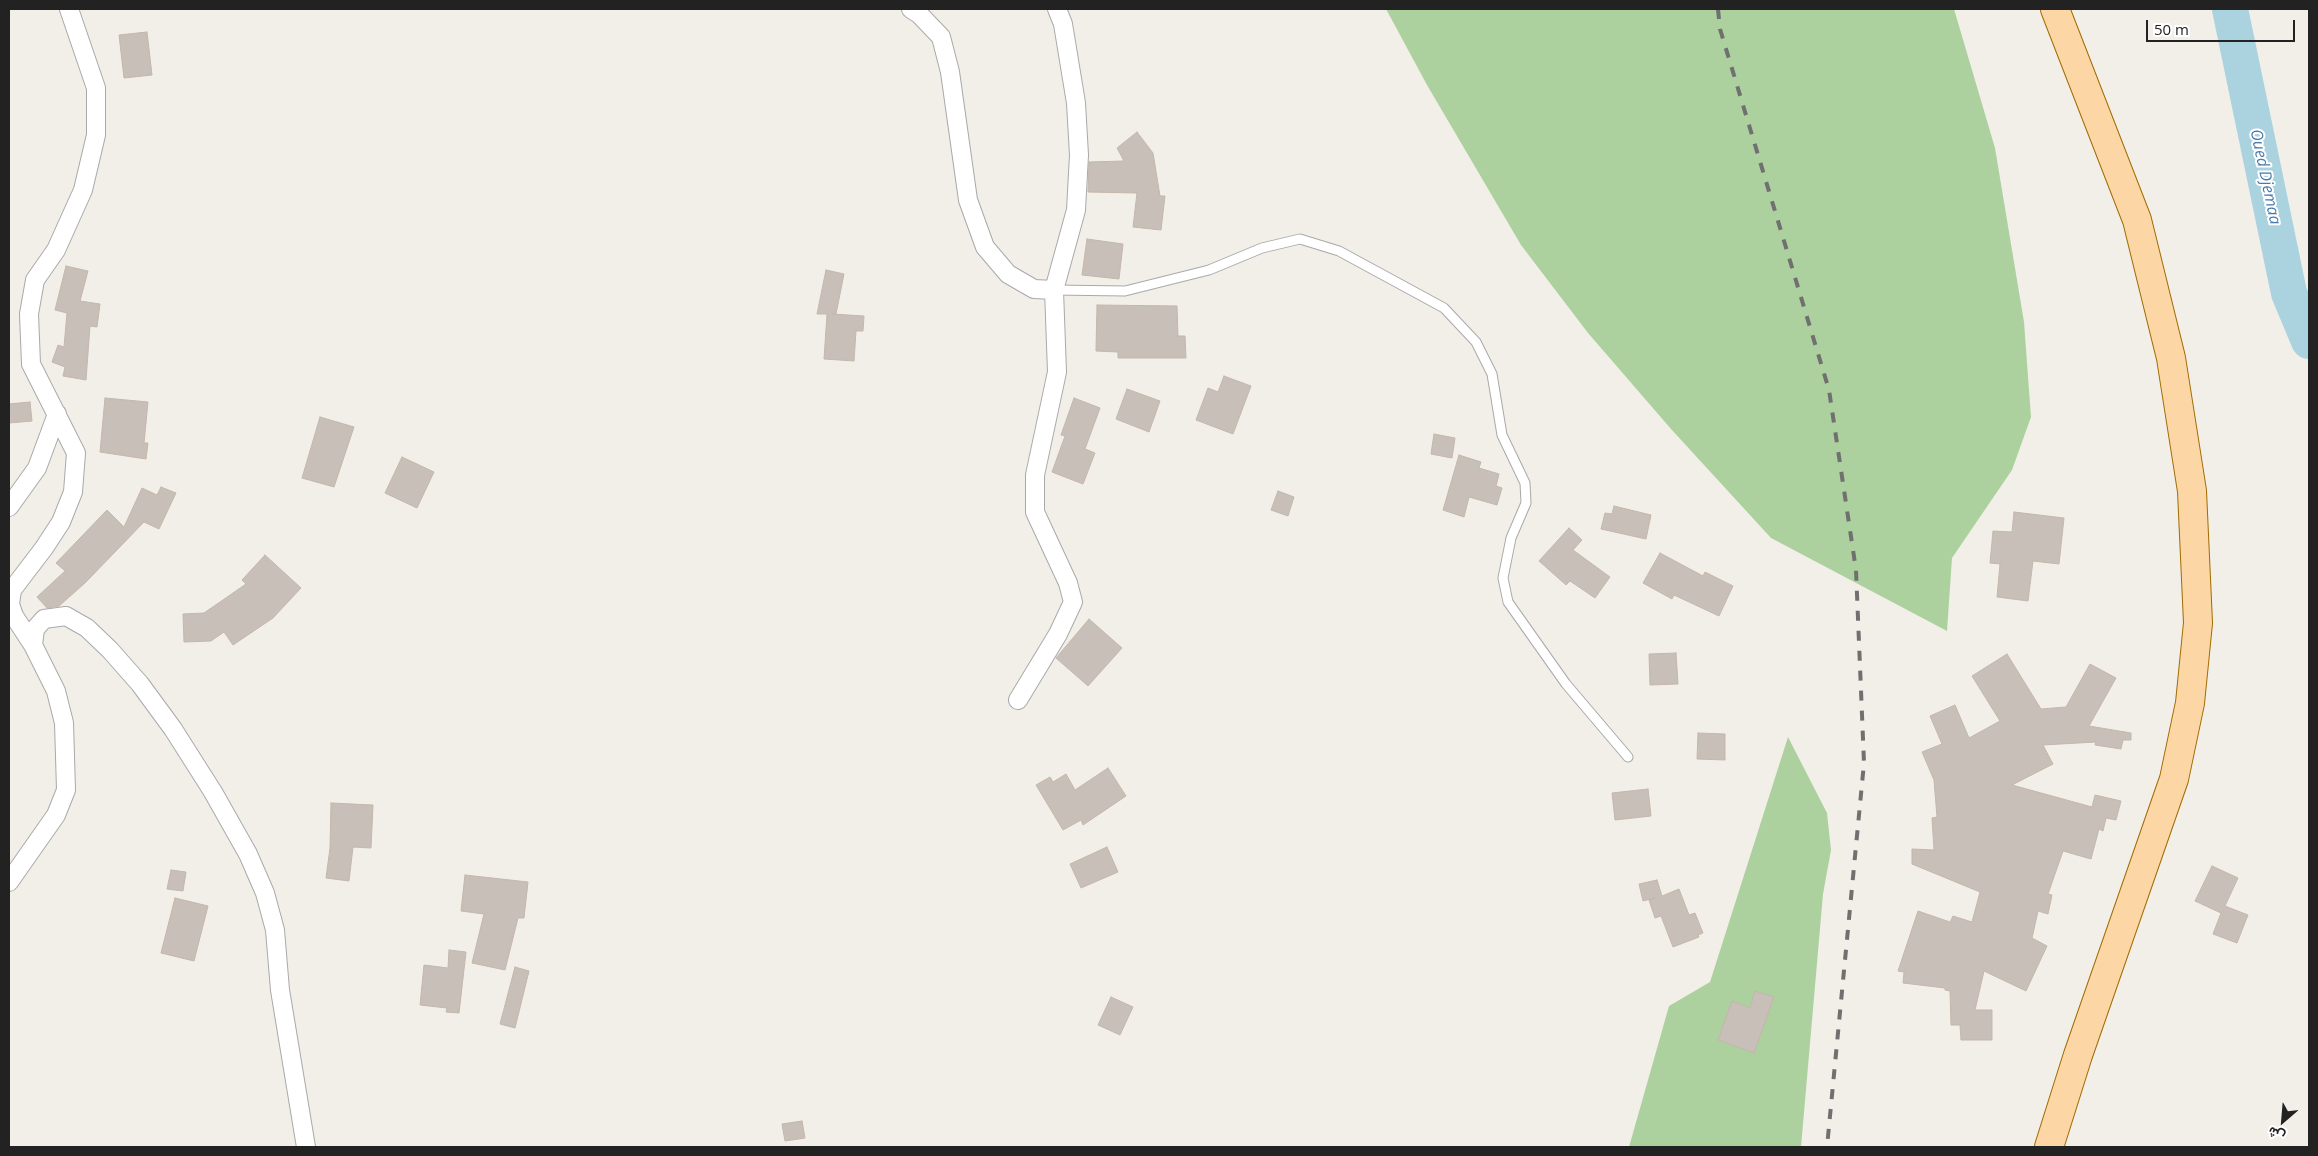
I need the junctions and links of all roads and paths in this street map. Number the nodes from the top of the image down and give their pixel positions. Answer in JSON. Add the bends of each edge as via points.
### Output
{"nodes":[{"id":1,"x":69,"y":9,"type":"edge"},
{"id":2,"x":911,"y":9,"type":"edge"},
{"id":3,"x":1057,"y":9,"type":"edge"},
{"id":4,"x":2055,"y":9,"type":"edge"},
{"id":5,"x":1054,"y":290,"type":"junction"},
{"id":6,"x":57,"y":414,"type":"junction"},
{"id":7,"x":9,"y":507,"type":"edge"},
{"id":8,"x":33,"y":645,"type":"junction"},
{"id":9,"x":1018,"y":700,"type":"dead end"},
{"id":10,"x":1628,"y":757,"type":"dead end"},
{"id":11,"x":9,"y":882,"type":"edge"},
{"id":12,"x":306,"y":1147,"type":"edge"},
{"id":13,"x":2049,"y":1147,"type":"edge"}],
"edges":[{"from":1,"to":6,"type":"street","via":[[96,88],[96,134],[83,190],[56,250],[35,280],[29,314],[31,364]]},
{"from":2,"to":5,"type":"street","via":[[941,37],[950,72],[968,200],[986,247],[1008,274],[1034,289]]},
{"from":3,"to":5,"type":"street","via":[[1063,24],[1076,103],[1079,155],[1076,210]]},
{"from":4,"to":13,"type":"main road","via":[[2137,220],[2171,358],[2192,491],[2198,624],[2190,703],[2174,779]]},
{"from":5,"to":9,"type":"street","via":[[1057,372],[1035,476],[1035,512],[1068,583],[1073,602],[1058,634]]},
{"from":5,"to":10,"type":"lane","via":[[1124,291],[1209,270],[1262,248],[1300,239],[1339,251],[1444,308],[1476,342],[1492,374],[1502,435],[1525,483],[1526,503],[1511,538],[1503,578],[1508,602],[1566,684]]},
{"from":6,"to":7,"type":"street","via":[[37,468]]},
{"from":6,"to":8,"type":"street","via":[[76,453],[73,492],[61,522],[12,590],[10,604]]},
{"from":8,"to":11,"type":"street","via":[[56,691],[64,723],[66,790],[56,815]]},
{"from":8,"to":12,"type":"street","via":[[35,629],[44,619],[66,616],[87,628],[110,650],[173,729],[248,854],[265,893],[275,930],[280,990]]}]}
